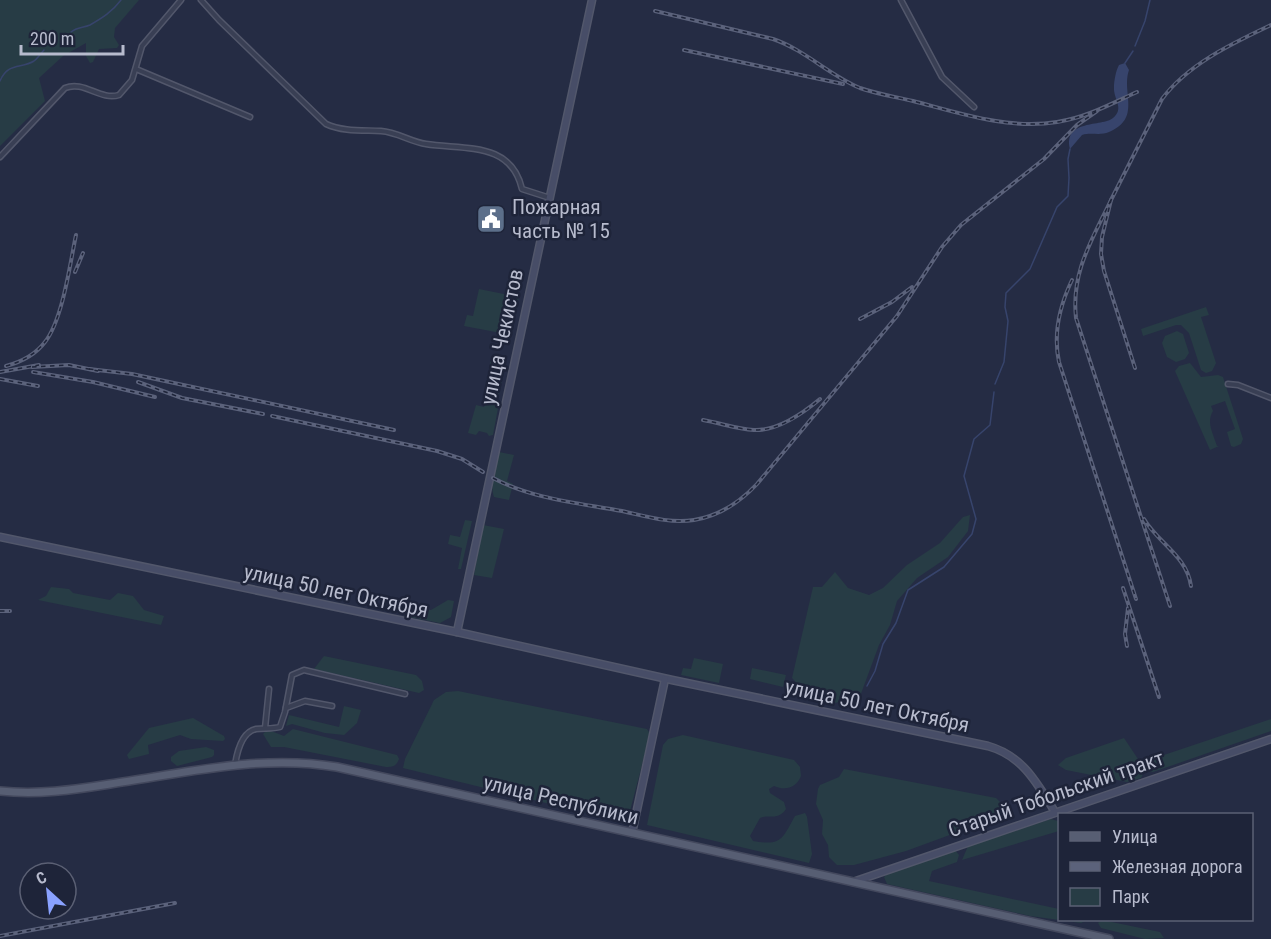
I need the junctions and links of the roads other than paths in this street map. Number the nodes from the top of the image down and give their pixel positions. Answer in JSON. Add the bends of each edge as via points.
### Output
{"nodes":[{"id":1,"x":181,"y":0,"type":"edge"},
{"id":2,"x":201,"y":0,"type":"edge"},
{"id":3,"x":590,"y":0,"type":"edge"},
{"id":4,"x":901,"y":0,"type":"edge"},
{"id":5,"x":136,"y":69,"type":"junction"},
{"id":6,"x":974,"y":107,"type":"dead end"},
{"id":7,"x":250,"y":117,"type":"dead end"},
{"id":8,"x":0,"y":157,"type":"edge"},
{"id":9,"x":550,"y":198,"type":"junction"},
{"id":10,"x":1228,"y":384,"type":"dead end"},
{"id":11,"x":1271,"y":398,"type":"edge"},
{"id":12,"x":0,"y":537,"type":"edge"},
{"id":13,"x":457,"y":632,"type":"junction"},
{"id":14,"x":665,"y":679,"type":"junction"},
{"id":15,"x":269,"y":689,"type":"dead end"},
{"id":16,"x":405,"y":693,"type":"dead end"},
{"id":17,"x":332,"y":706,"type":"dead end"},
{"id":18,"x":286,"y":708,"type":"junction"},
{"id":19,"x":265,"y":728,"type":"junction"},
{"id":20,"x":1271,"y":739,"type":"edge"},
{"id":21,"x":235,"y":765,"type":"junction"},
{"id":22,"x":0,"y":791,"type":"edge"},
{"id":23,"x":1055,"y":812,"type":"junction"},
{"id":24,"x":632,"y":833,"type":"junction"},
{"id":25,"x":883,"y":870,"type":"junction"},
{"id":26,"x":852,"y":882,"type":"junction"},
{"id":27,"x":888,"y":890,"type":"junction"},
{"id":28,"x":1109,"y":939,"type":"edge"}],
"edges":[{"from":1,"to":5,"type":"street","via":[[142,46]]},
{"from":2,"to":9,"type":"street","via":[[326,124],[386,132],[424,144],[484,150],[508,162],[522,189]]},
{"from":3,"to":9,"type":"main road","name":"улица Чекистов"},
{"from":4,"to":6,"type":"street","via":[[942,77]]},
{"from":5,"to":7,"type":"street"},
{"from":5,"to":8,"type":"street","via":[[119,95],[107,96],[77,85],[66,88]]},
{"from":9,"to":13,"type":"main road","name":"улица Чекистов"},
{"from":10,"to":11,"type":"street"},
{"from":12,"to":13,"type":"main road","name":"улица 50 лет Октября"},
{"from":13,"to":14,"type":"main road","name":"улица 50 лет Октября"},
{"from":14,"to":23,"type":"main road","name":"улица 50 лет Октября","via":[[997,749],[1013,756],[1029,771]]},
{"from":14,"to":24,"type":"main road"},
{"from":15,"to":19,"type":"street"},
{"from":16,"to":18,"type":"street","via":[[304,670],[292,675]]},
{"from":17,"to":18,"type":"street","via":[[305,701]]},
{"from":18,"to":19,"type":"street","via":[[280,727]]},
{"from":19,"to":21,"type":"street","via":[[247,733]]},
{"from":20,"to":23,"type":"main road","name":"Старый Тобольский тракт"},
{"from":21,"to":22,"type":"main road","name":"улица Республики","via":[[48,793]]},
{"from":21,"to":24,"type":"main road","name":"улица Республики","via":[[287,762],[330,766]]},
{"from":23,"to":25,"type":"main road","name":"Старый Тобольский тракт"},
{"from":24,"to":26,"type":"main road","name":"улица Республики"},
{"from":25,"to":26,"type":"main road","name":"Старый Тобольский тракт"},
{"from":25,"to":27,"type":"main road","via":[[878,880]]},
{"from":26,"to":27,"type":"main road","name":"улица Республики"},
{"from":27,"to":28,"type":"main road","name":"улица Республики"}]}
